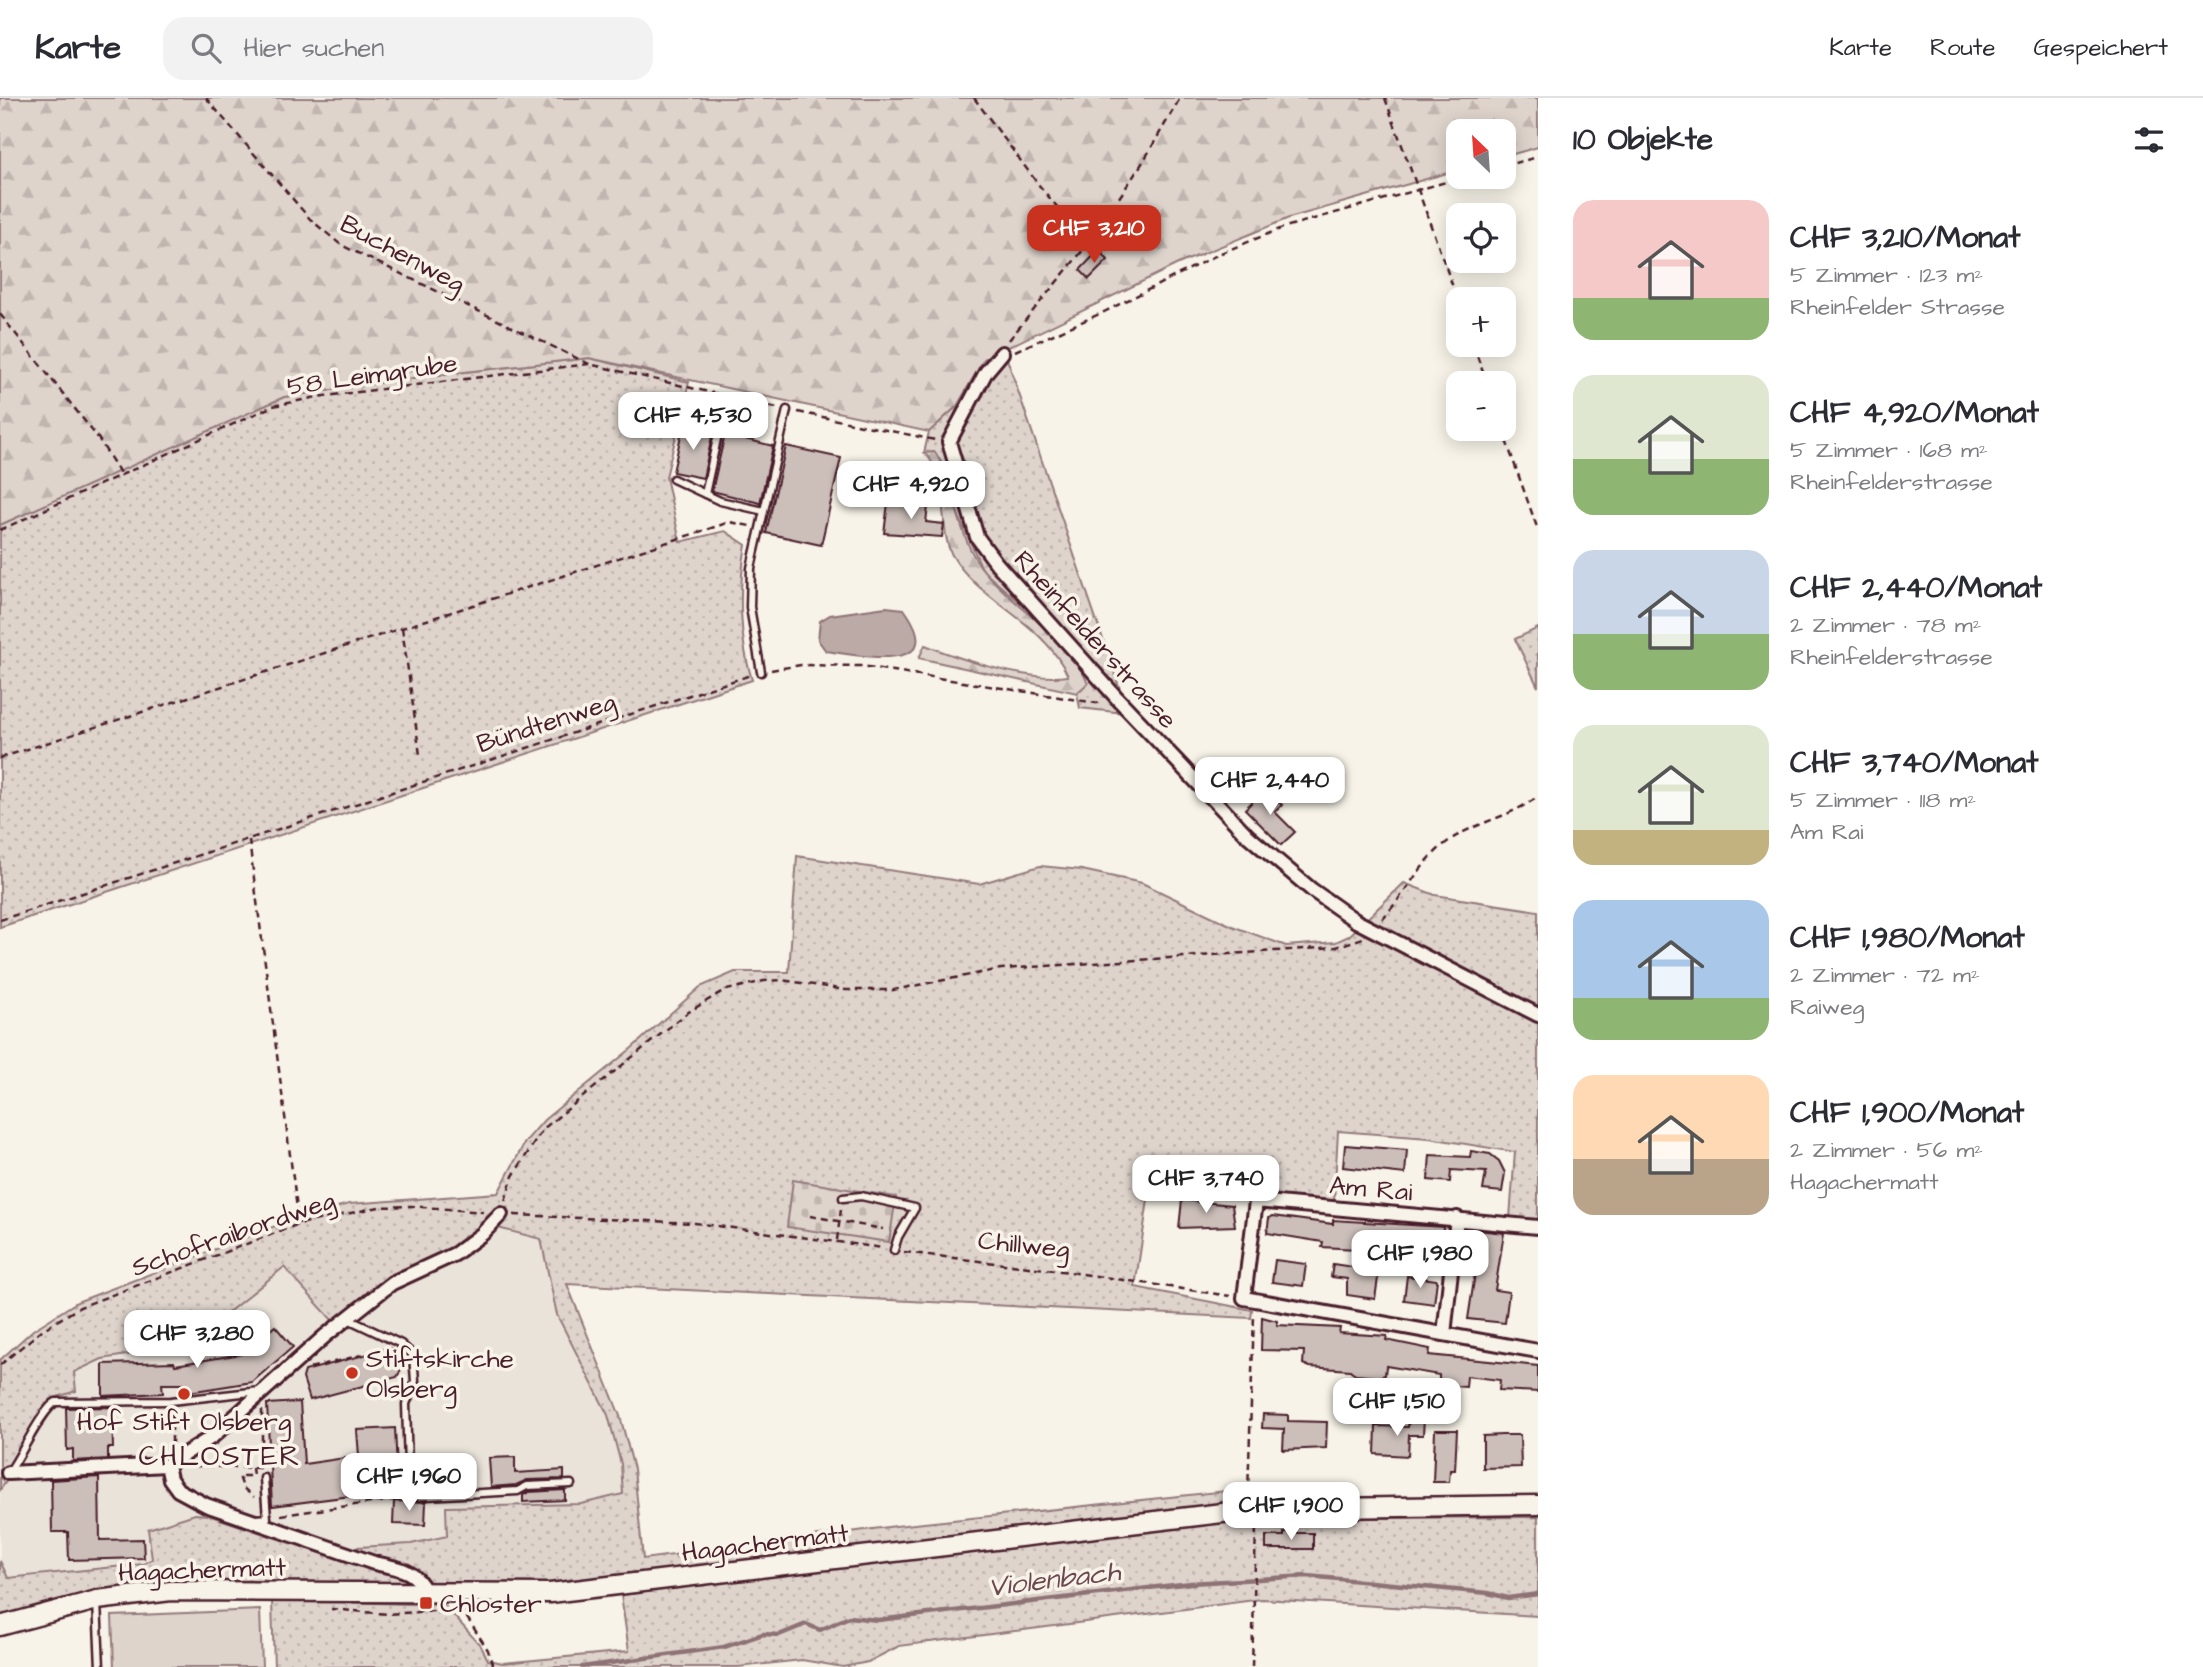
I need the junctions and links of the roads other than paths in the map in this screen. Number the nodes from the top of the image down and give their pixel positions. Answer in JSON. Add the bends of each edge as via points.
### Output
{"nodes":[{"id":1,"x":1002,"y":353,"type":"road end"},
{"id":2,"x":788,"y":410,"type":"dead end"},
{"id":3,"x":718,"y":434,"type":"dead end"},
{"id":4,"x":673,"y":478,"type":"dead end"},
{"id":5,"x":705,"y":494,"type":"junction"},
{"id":6,"x":764,"y":511,"type":"junction"},
{"id":7,"x":761,"y":672,"type":"road end"},
{"id":8,"x":1538,"y":1015,"type":"edge"},
{"id":9,"x":843,"y":1198,"type":"road end"},
{"id":10,"x":501,"y":1214,"type":"road end"},
{"id":11,"x":1457,"y":1219,"type":"junction"},
{"id":12,"x":1538,"y":1227,"type":"edge"},
{"id":13,"x":894,"y":1250,"type":"road end"},
{"id":14,"x":348,"y":1319,"type":"junction"},
{"id":15,"x":1444,"y":1334,"type":"junction"},
{"id":16,"x":1538,"y":1351,"type":"edge"},
{"id":17,"x":261,"y":1391,"type":"junction"},
{"id":18,"x":167,"y":1465,"type":"junction"},
{"id":19,"x":8,"y":1473,"type":"joint"},
{"id":20,"x":264,"y":1478,"type":"dead end"},
{"id":21,"x":571,"y":1484,"type":"dead end"},
{"id":22,"x":1538,"y":1506,"type":"edge"},
{"id":23,"x":248,"y":1520,"type":"junction"},
{"id":24,"x":425,"y":1591,"type":"junction"},
{"id":25,"x":97,"y":1600,"type":"junction"},
{"id":26,"x":0,"y":1626,"type":"edge"},
{"id":27,"x":100,"y":1667,"type":"edge"}],
"edges":[{"from":1,"to":8,"type":"street","name":"Rheinfelderstrasse","via":[[986,372],[949,442],[977,537],[997,564],[1247,835],[1312,890],[1356,921]]},
{"from":2,"to":6,"type":"lane"},
{"from":3,"to":5,"type":"lane"},
{"from":4,"to":5,"type":"lane"},
{"from":5,"to":6,"type":"lane"},
{"from":6,"to":7,"type":"lane","via":[[751,568],[750,607]]},
{"from":9,"to":13,"type":"lane","via":[[861,1196],[915,1208]]},
{"from":10,"to":14,"type":"street","via":[[455,1254],[392,1283]]},
{"from":11,"to":12,"type":"street","name":"Am Rai"},
{"from":11,"to":15,"type":"street"},
{"from":11,"to":15,"type":"street","name":"Am Rai","via":[[1256,1201],[1250,1300]]},
{"from":14,"to":17,"type":"street"},
{"from":14,"to":21,"type":"lane","via":[[401,1344],[413,1355],[415,1381],[406,1404],[409,1497]]},
{"from":15,"to":16,"type":"street"},
{"from":17,"to":18,"type":"street","via":[[212,1437]]},
{"from":17,"to":19,"type":"lane","via":[[172,1401],[56,1402],[47,1406]]},
{"from":18,"to":19,"type":"street"},
{"from":18,"to":23,"type":"street","via":[[178,1490],[206,1506]]},
{"from":20,"to":23,"type":"lane","via":[[267,1518]]},
{"from":22,"to":24,"type":"street","name":"Hagachermatt","via":[[1252,1510],[670,1581],[550,1592]]},
{"from":23,"to":24,"type":"street","via":[[403,1569],[418,1577]]},
{"from":24,"to":25,"type":"street","name":"Hagachermatt","via":[[171,1591]]},
{"from":25,"to":26,"type":"street","name":"Hagachermatt"},
{"from":25,"to":27,"type":"lane"}]}
